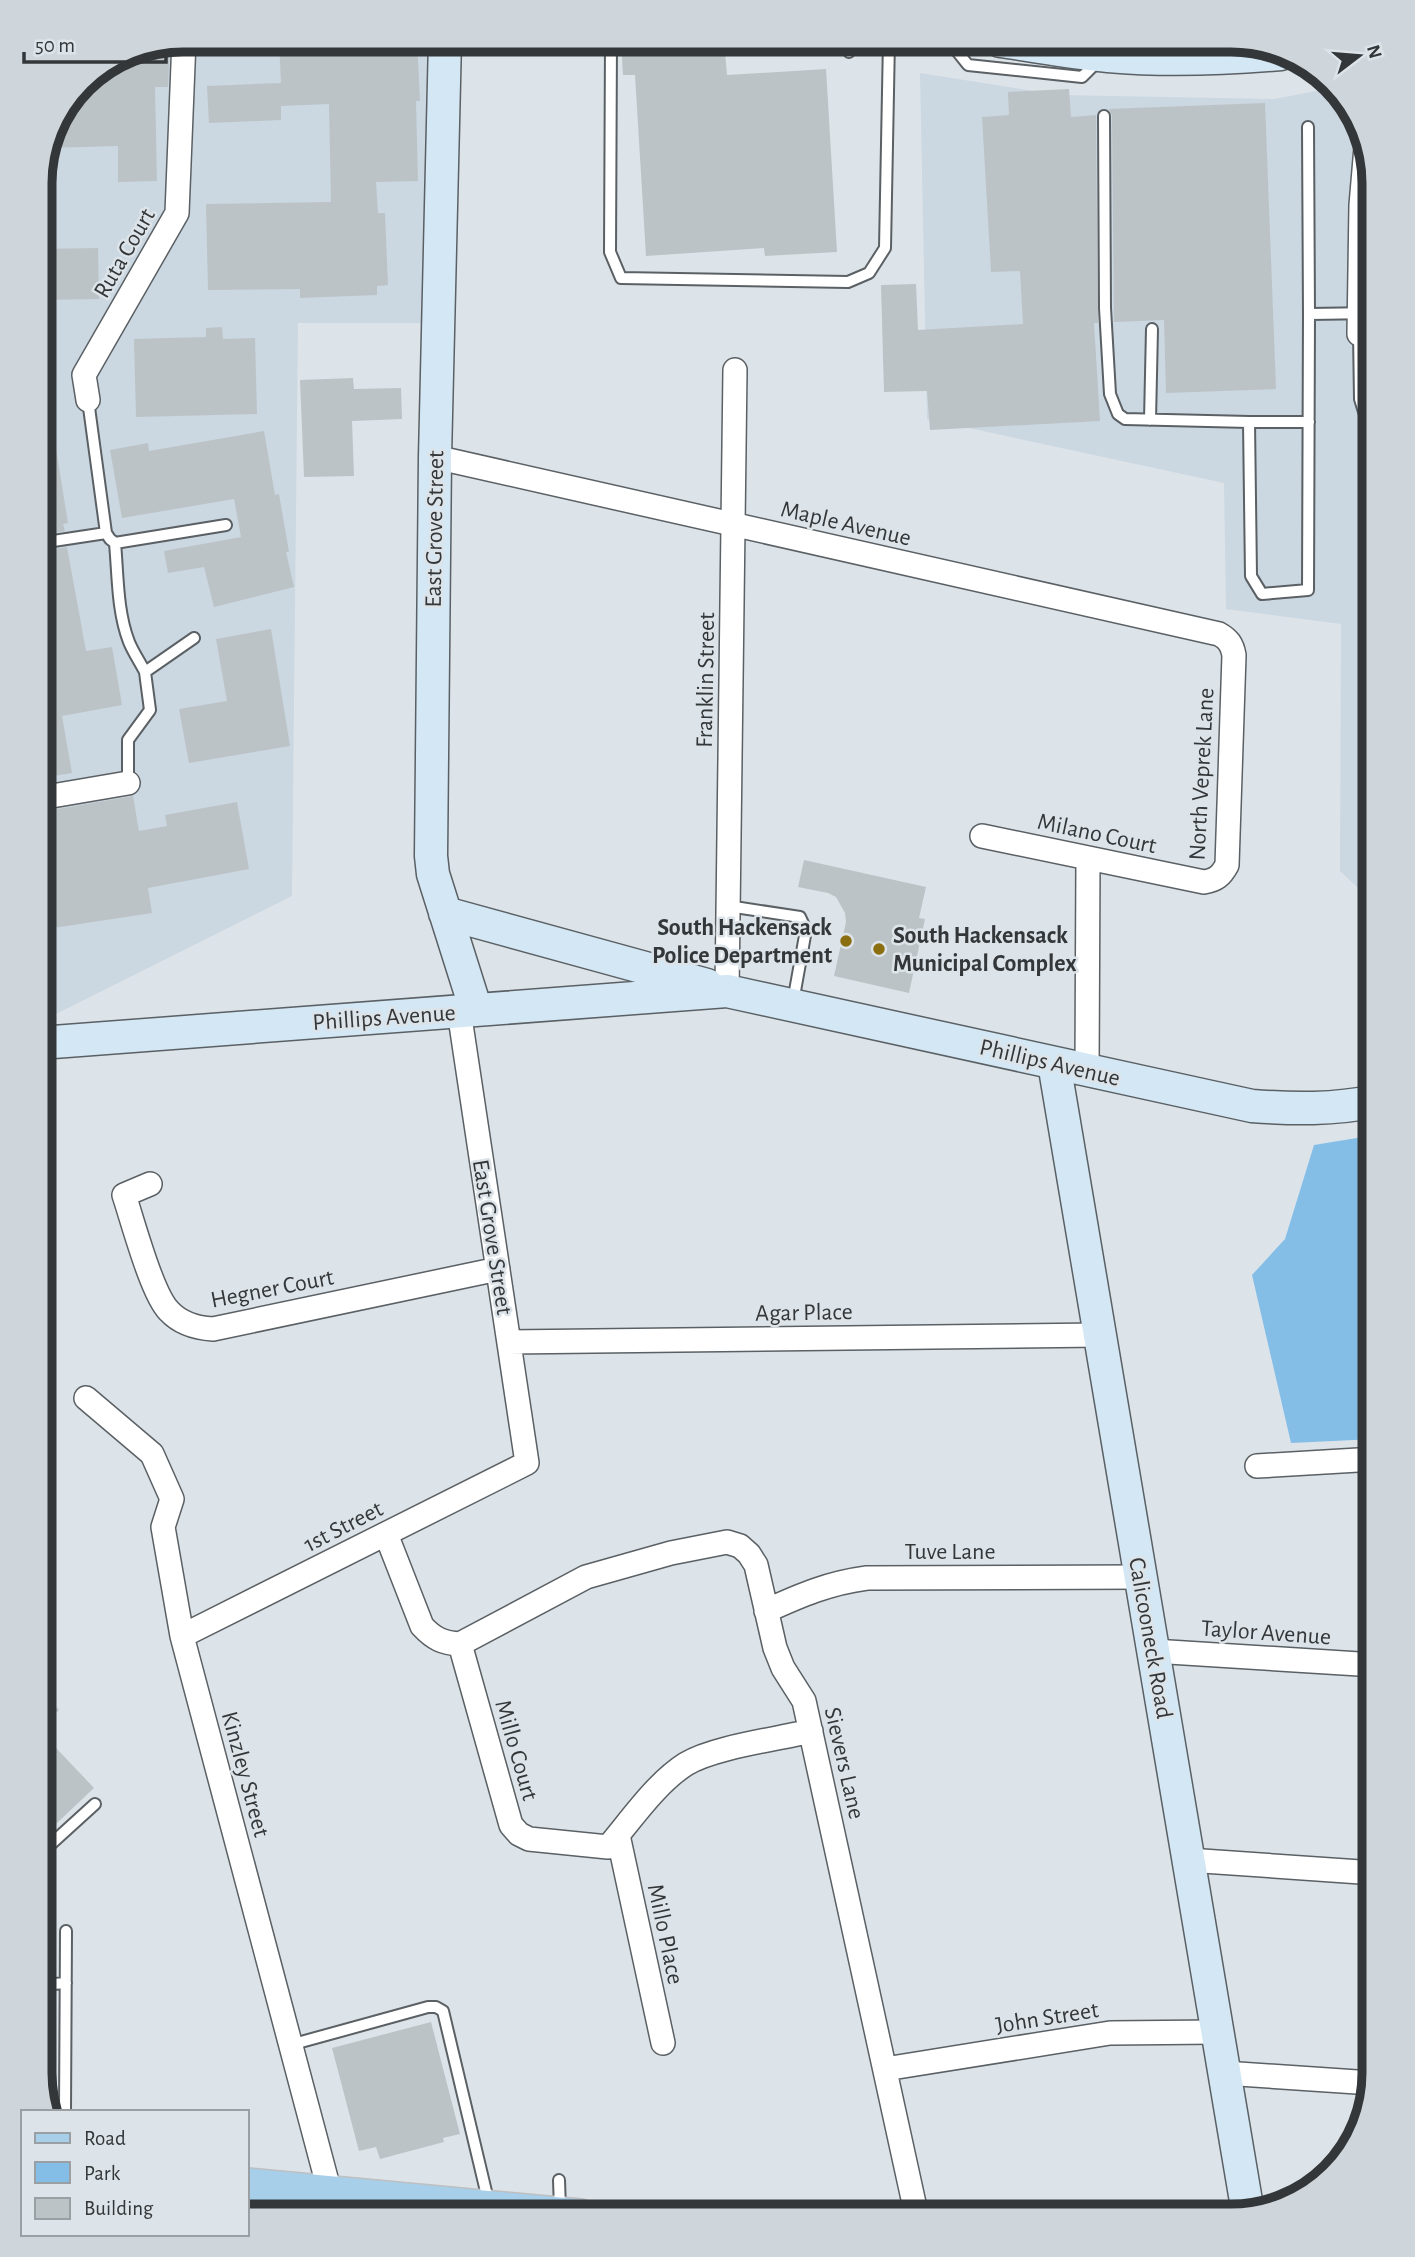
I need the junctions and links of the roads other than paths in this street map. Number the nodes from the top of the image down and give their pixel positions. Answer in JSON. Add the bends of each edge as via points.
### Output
{"nodes":[{"id":1,"x":184,"y":52,"type":"edge"},
{"id":2,"x":445,"y":52,"type":"edge"},
{"id":3,"x":611,"y":52,"type":"edge"},
{"id":4,"x":889,"y":53,"type":"edge"},
{"id":5,"x":958,"y":53,"type":"edge"},
{"id":6,"x":1088,"y":53,"type":"edge"},
{"id":7,"x":1103,"y":55,"type":"junction"},
{"id":8,"x":1259,"y":56,"type":"edge"},
{"id":9,"x":1104,"y":116,"type":"dead end"},
{"id":10,"x":1308,"y":127,"type":"dead end"},
{"id":11,"x":1309,"y":314,"type":"junction"},
{"id":12,"x":1362,"y":320,"type":"edge"},
{"id":13,"x":1152,"y":329,"type":"dead end"},
{"id":14,"x":1362,"y":352,"type":"edge"},
{"id":15,"x":735,"y":370,"type":"dead end"},
{"id":16,"x":1360,"y":384,"type":"joint"},
{"id":17,"x":88,"y":400,"type":"joint"},
{"id":18,"x":1362,"y":405,"type":"edge"},
{"id":19,"x":1150,"y":420,"type":"junction"},
{"id":20,"x":1249,"y":422,"type":"junction"},
{"id":21,"x":1308,"y":422,"type":"junction"},
{"id":22,"x":435,"y":457,"type":"junction"},
{"id":23,"x":733,"y":524,"type":"junction"},
{"id":24,"x":226,"y":525,"type":"dead end"},
{"id":25,"x":106,"y":533,"type":"junction"},
{"id":26,"x":53,"y":541,"type":"edge"},
{"id":27,"x":115,"y":542,"type":"junction"},
{"id":28,"x":194,"y":638,"type":"dead end"},
{"id":29,"x":1234,"y":655,"type":"joint"},
{"id":30,"x":145,"y":672,"type":"junction"},
{"id":31,"x":128,"y":783,"type":"joint"},
{"id":32,"x":53,"y":796,"type":"edge"},
{"id":33,"x":982,"y":836,"type":"dead end"},
{"id":34,"x":1088,"y":858,"type":"junction"},
{"id":35,"x":1202,"y":881,"type":"joint"},
{"id":36,"x":728,"y":906,"type":"junction"},
{"id":37,"x":445,"y":913,"type":"junction"},
{"id":38,"x":727,"y":991,"type":"junction"},
{"id":39,"x":792,"y":1005,"type":"junction"},
{"id":40,"x":468,"y":1011,"type":"junction"},
{"id":41,"x":53,"y":1042,"type":"edge"},
{"id":42,"x":1054,"y":1063,"type":"junction"},
{"id":43,"x":1087,"y":1071,"type":"junction"},
{"id":44,"x":1362,"y":1103,"type":"edge"},
{"id":45,"x":150,"y":1184,"type":"dead end"},
{"id":46,"x":498,"y":1269,"type":"junction"},
{"id":47,"x":1100,"y":1335,"type":"junction"},
{"id":48,"x":509,"y":1342,"type":"junction"},
{"id":49,"x":86,"y":1398,"type":"dead end"},
{"id":50,"x":1362,"y":1460,"type":"edge"},
{"id":51,"x":527,"y":1463,"type":"joint"},
{"id":52,"x":1257,"y":1466,"type":"dead end"},
{"id":53,"x":386,"y":1534,"type":"junction"},
{"id":54,"x":1141,"y":1577,"type":"junction"},
{"id":55,"x":766,"y":1611,"type":"junction"},
{"id":56,"x":183,"y":1636,"type":"junction"},
{"id":57,"x":460,"y":1644,"type":"junction"},
{"id":58,"x":1153,"y":1651,"type":"junction"},
{"id":59,"x":1362,"y":1664,"type":"edge"},
{"id":60,"x":811,"y":1731,"type":"junction"},
{"id":61,"x":95,"y":1804,"type":"dead end"},
{"id":62,"x":618,"y":1835,"type":"junction"},
{"id":63,"x":52,"y":1843,"type":"edge"},
{"id":64,"x":1188,"y":1860,"type":"junction"},
{"id":65,"x":1362,"y":1872,"type":"edge"},
{"id":66,"x":66,"y":1931,"type":"dead end"},
{"id":67,"x":66,"y":1983,"type":"junction"},
{"id":68,"x":52,"y":1984,"type":"edge"},
{"id":69,"x":1217,"y":2032,"type":"junction"},
{"id":70,"x":663,"y":2043,"type":"dead end"},
{"id":71,"x":290,"y":2045,"type":"junction"},
{"id":72,"x":885,"y":2069,"type":"junction"},
{"id":73,"x":1224,"y":2073,"type":"junction"},
{"id":74,"x":1362,"y":2082,"type":"edge"},
{"id":75,"x":65,"y":2110,"type":"edge"},
{"id":76,"x":559,"y":2180,"type":"dead end"},
{"id":77,"x":248,"y":2186,"type":"edge"},
{"id":78,"x":330,"y":2193,"type":"junction"},
{"id":79,"x":1246,"y":2203,"type":"edge"},
{"id":80,"x":423,"y":2204,"type":"edge"},
{"id":81,"x":489,"y":2204,"type":"edge"},
{"id":82,"x":551,"y":2204,"type":"edge"},
{"id":83,"x":914,"y":2204,"type":"edge"}],
"edges":[{"from":1,"to":17,"type":"street","name":"Ruta Court","via":[[177,213],[84,375]]},
{"from":2,"to":22,"type":"street","name":"East Grove Street"},
{"from":3,"to":4,"type":"lane","via":[[610,253],[621,278],[848,282],[869,273],[885,248]]},
{"from":5,"to":7,"type":"lane","via":[[968,65],[1082,77]]},
{"from":6,"to":7,"type":"street"},
{"from":7,"to":8,"type":"street","via":[[1178,59]]},
{"from":9,"to":19,"type":"lane","via":[[1110,394],[1125,419]]},
{"from":10,"to":11,"type":"lane"},
{"from":11,"to":12,"type":"lane"},
{"from":11,"to":21,"type":"lane"},
{"from":13,"to":19,"type":"lane"},
{"from":14,"to":16,"type":"lane"},
{"from":15,"to":23,"type":"street","name":"Franklin Street"},
{"from":16,"to":18,"type":"lane"},
{"from":17,"to":25,"type":"lane"},
{"from":19,"to":20,"type":"lane"},
{"from":20,"to":21,"type":"lane"},
{"from":20,"to":21,"type":"lane","via":[[1251,576],[1262,594],[1308,590]]},
{"from":22,"to":23,"type":"street","name":"Maple Avenue"},
{"from":22,"to":37,"type":"street","name":"East Grove Street","via":[[430,856]]},
{"from":23,"to":29,"type":"street","name":"Maple Avenue","via":[[1219,634],[1232,646]]},
{"from":23,"to":36,"type":"street","name":"Franklin Street"},
{"from":24,"to":27,"type":"lane"},
{"from":25,"to":26,"type":"lane"},
{"from":25,"to":27,"type":"lane"},
{"from":27,"to":30,"type":"lane","via":[[124,626]]},
{"from":28,"to":30,"type":"lane"},
{"from":29,"to":35,"type":"street","name":"North Veprek Lane","via":[[1227,865],[1214,880]]},
{"from":30,"to":31,"type":"lane","via":[[150,710],[128,740]]},
{"from":31,"to":32,"type":"street"},
{"from":33,"to":34,"type":"street","name":"Milano Court"},
{"from":34,"to":35,"type":"street","name":"Milano Court"},
{"from":34,"to":43,"type":"street"},
{"from":36,"to":38,"type":"street","name":"Franklin Street"},
{"from":36,"to":39,"type":"lane","via":[[800,917],[806,930]]},
{"from":37,"to":38,"type":"street","name":"Phillips Avenue"},
{"from":37,"to":40,"type":"street","name":"East Grove Street"},
{"from":38,"to":39,"type":"street","name":"Phillips Avenue"},
{"from":38,"to":40,"type":"street","name":"Phillips Avenue"},
{"from":39,"to":42,"type":"street","name":"Phillips Avenue"},
{"from":40,"to":41,"type":"street","name":"Phillips Avenue"},
{"from":40,"to":46,"type":"street","name":"East Grove Street"},
{"from":42,"to":43,"type":"street","name":"Phillips Avenue"},
{"from":42,"to":47,"type":"street","name":"Calicooneck Road"},
{"from":43,"to":44,"type":"street","name":"Phillips Avenue","via":[[1252,1106],[1296,1109]]},
{"from":45,"to":46,"type":"street","name":"Hegner Court","via":[[124,1195],[158,1296],[181,1322],[197,1328],[213,1329]]},
{"from":46,"to":48,"type":"street","name":"East Grove Street"},
{"from":47,"to":48,"type":"street","name":"Agar Place"},
{"from":47,"to":54,"type":"street","name":"Calicooneck Road"},
{"from":48,"to":51,"type":"street","name":"East Grove Street"},
{"from":49,"to":56,"type":"street","name":"Kinzley Street","via":[[152,1454],[172,1499],[163,1527]]},
{"from":50,"to":52,"type":"street"},
{"from":51,"to":53,"type":"street","name":"1st Street"},
{"from":53,"to":56,"type":"street","name":"1st Street"},
{"from":53,"to":57,"type":"street","via":[[422,1626],[444,1643]]},
{"from":54,"to":55,"type":"street","name":"Tuve Lane","via":[[867,1578],[813,1590]]},
{"from":54,"to":58,"type":"street","name":"Calicooneck Road"},
{"from":55,"to":57,"type":"street","name":"Sievers Lane","via":[[756,1565],[749,1553],[727,1542],[586,1577]]},
{"from":55,"to":60,"type":"street","name":"Sievers Lane","via":[[775,1648],[804,1701]]},
{"from":56,"to":71,"type":"street","name":"Kinzley Street"},
{"from":57,"to":62,"type":"street","name":"Millo Court","via":[[511,1825],[529,1839],[608,1847]]},
{"from":58,"to":59,"type":"street","name":"Taylor Avenue"},
{"from":58,"to":64,"type":"street","name":"Calicooneck Road"},
{"from":60,"to":62,"type":"street","via":[[688,1763],[669,1776]]},
{"from":60,"to":72,"type":"street","name":"Sievers Lane"},
{"from":61,"to":63,"type":"lane"},
{"from":62,"to":70,"type":"street","name":"Millo Place"},
{"from":64,"to":65,"type":"street"},
{"from":64,"to":69,"type":"street","name":"Calicooneck Road"},
{"from":66,"to":67,"type":"lane"},
{"from":67,"to":68,"type":"lane"},
{"from":67,"to":75,"type":"lane"},
{"from":69,"to":72,"type":"street","name":"John Street","via":[[1110,2033]]},
{"from":69,"to":73,"type":"street","name":"Calicooneck Road"},
{"from":71,"to":78,"type":"street","name":"Kinzley Street"},
{"from":71,"to":81,"type":"lane","via":[[428,2007],[443,2011]]},
{"from":72,"to":83,"type":"street","name":"Sievers Lane"},
{"from":73,"to":74,"type":"street"},
{"from":73,"to":79,"type":"street","name":"Calicooneck Road"},
{"from":76,"to":82,"type":"lane"},
{"from":77,"to":78,"type":"main road"},
{"from":78,"to":80,"type":"main road"}]}
